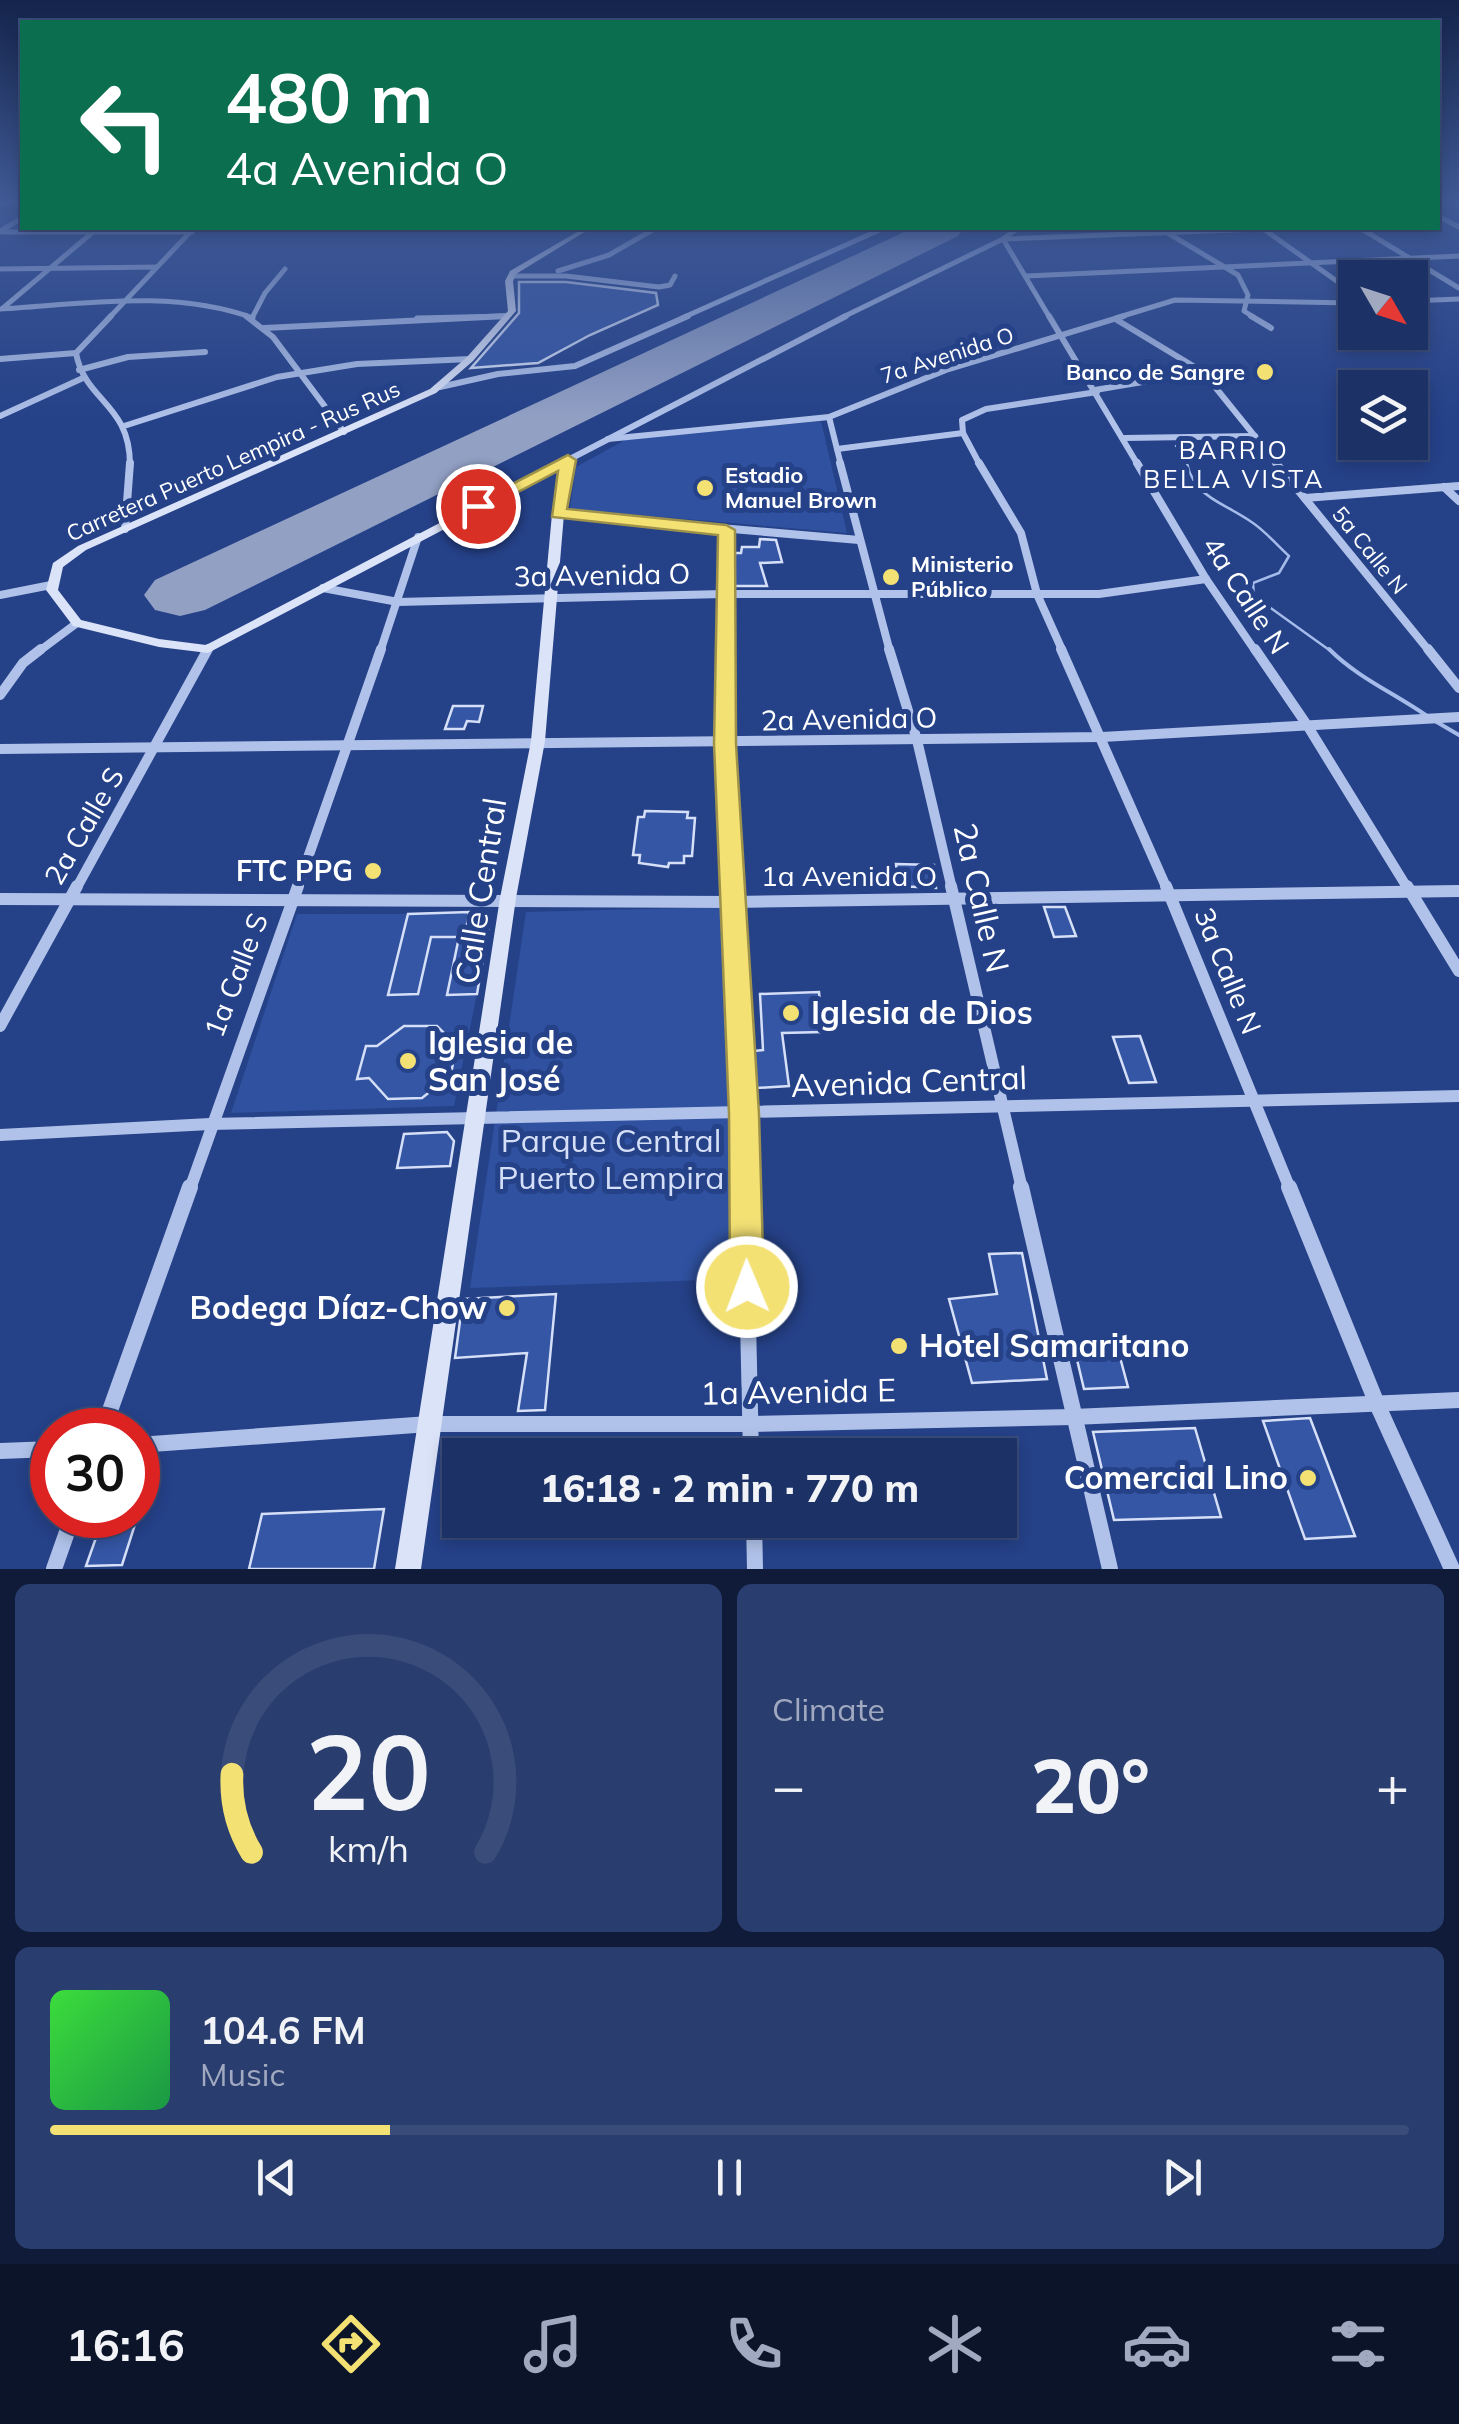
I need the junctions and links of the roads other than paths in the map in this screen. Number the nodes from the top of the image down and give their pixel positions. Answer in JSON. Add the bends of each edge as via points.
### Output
{"nodes":[{"id":1,"x":43,"y":274,"type":"edge"},
{"id":2,"x":151,"y":274,"type":"edge"},
{"id":3,"x":281,"y":274,"type":"edge"},
{"id":4,"x":514,"y":274,"type":"edge"},
{"id":5,"x":528,"y":274,"type":"edge"},
{"id":6,"x":560,"y":274,"type":"edge"},
{"id":7,"x":781,"y":274,"type":"edge"},
{"id":8,"x":933,"y":274,"type":"edge"},
{"id":9,"x":1062,"y":274,"type":"edge"},
{"id":10,"x":1236,"y":274,"type":"edge"},
{"id":11,"x":1436,"y":274,"type":"edge"},
{"id":12,"x":511,"y":276,"type":"junction"},
{"id":13,"x":676,"y":276,"type":"dead end"},
{"id":14,"x":1026,"y":276,"type":"joint"},
{"id":15,"x":1459,"y":288,"type":"edge"},
{"id":16,"x":1459,"y":298,"type":"edge"},
{"id":17,"x":1428,"y":300,"type":"edge"},
{"id":18,"x":1338,"y":303,"type":"edge"},
{"id":19,"x":121,"y":304,"type":"junction"},
{"id":20,"x":1244,"y":304,"type":"junction"},
{"id":21,"x":0,"y":309,"type":"edge"},
{"id":22,"x":506,"y":316,"type":"junction"},
{"id":23,"x":252,"y":318,"type":"junction"},
{"id":24,"x":1117,"y":320,"type":"junction"},
{"id":25,"x":264,"y":328,"type":"junction"},
{"id":26,"x":1271,"y":328,"type":"dead end"},
{"id":27,"x":1060,"y":338,"type":"junction"},
{"id":28,"x":205,"y":352,"type":"dead end"},
{"id":29,"x":76,"y":353,"type":"junction"},
{"id":30,"x":0,"y":358,"type":"edge"},
{"id":31,"x":470,"y":358,"type":"junction"},
{"id":32,"x":1203,"y":372,"type":"junction"},
{"id":33,"x":300,"y":373,"type":"junction"},
{"id":34,"x":81,"y":374,"type":"junction"},
{"id":35,"x":440,"y":387,"type":"junction"},
{"id":36,"x":1096,"y":391,"type":"junction"},
{"id":37,"x":0,"y":416,"type":"edge"},
{"id":38,"x":829,"y":417,"type":"junction"},
{"id":39,"x":124,"y":426,"type":"junction"},
{"id":40,"x":344,"y":432,"type":"junction"},
{"id":41,"x":963,"y":432,"type":"junction"},
{"id":42,"x":1255,"y":436,"type":"junction"},
{"id":43,"x":1125,"y":438,"type":"junction"},
{"id":44,"x":608,"y":439,"type":"junction"},
{"id":45,"x":837,"y":450,"type":"junction"},
{"id":46,"x":568,"y":460,"type":"junction"},
{"id":47,"x":1459,"y":486,"type":"edge"},
{"id":48,"x":1444,"y":487,"type":"junction"},
{"id":49,"x":1305,"y":498,"type":"junction"},
{"id":50,"x":1459,"y":500,"type":"edge"},
{"id":51,"x":558,"y":514,"type":"junction"},
{"id":52,"x":124,"y":529,"type":"junction"},
{"id":53,"x":726,"y":530,"type":"junction"},
{"id":54,"x":418,"y":537,"type":"junction"},
{"id":55,"x":859,"y":540,"type":"junction"},
{"id":56,"x":1206,"y":579,"type":"junction"},
{"id":57,"x":51,"y":585,"type":"junction"},
{"id":58,"x":323,"y":588,"type":"junction"},
{"id":59,"x":723,"y":594,"type":"junction"},
{"id":60,"x":1038,"y":594,"type":"junction"},
{"id":61,"x":0,"y":595,"type":"edge"},
{"id":62,"x":874,"y":596,"type":"junction"},
{"id":63,"x":549,"y":598,"type":"junction"},
{"id":64,"x":398,"y":602,"type":"junction"},
{"id":65,"x":76,"y":623,"type":"junction"},
{"id":66,"x":208,"y":648,"type":"junction"},
{"id":67,"x":1459,"y":688,"type":"edge"},
{"id":68,"x":1,"y":691,"type":"edge"},
{"id":69,"x":1459,"y":717,"type":"edge"},
{"id":70,"x":1307,"y":725,"type":"junction"},
{"id":71,"x":1102,"y":737,"type":"junction"},
{"id":72,"x":916,"y":740,"type":"junction"},
{"id":73,"x":538,"y":741,"type":"junction"},
{"id":74,"x":350,"y":742,"type":"junction"},
{"id":75,"x":725,"y":744,"type":"junction"},
{"id":76,"x":155,"y":747,"type":"junction"},
{"id":77,"x":0,"y":748,"type":"edge"},
{"id":78,"x":1410,"y":891,"type":"junction"},
{"id":79,"x":1459,"y":891,"type":"edge"},
{"id":80,"x":1170,"y":894,"type":"junction"},
{"id":81,"x":0,"y":898,"type":"edge"},
{"id":82,"x":508,"y":898,"type":"junction"},
{"id":83,"x":68,"y":900,"type":"junction"},
{"id":84,"x":953,"y":900,"type":"junction"},
{"id":85,"x":293,"y":901,"type":"junction"},
{"id":86,"x":734,"y":902,"type":"junction"},
{"id":87,"x":1459,"y":971,"type":"edge"},
{"id":88,"x":0,"y":1026,"type":"edge"},
{"id":89,"x":1459,"y":1096,"type":"edge"},
{"id":90,"x":1252,"y":1098,"type":"junction"},
{"id":91,"x":1002,"y":1108,"type":"junction"},
{"id":92,"x":744,"y":1114,"type":"junction"},
{"id":93,"x":477,"y":1119,"type":"junction"},
{"id":94,"x":210,"y":1124,"type":"junction"},
{"id":95,"x":0,"y":1135,"type":"edge"},
{"id":96,"x":1459,"y":1400,"type":"edge"},
{"id":97,"x":1377,"y":1404,"type":"junction"},
{"id":98,"x":111,"y":1408,"type":"edge"},
{"id":99,"x":1073,"y":1417,"type":"junction"},
{"id":100,"x":429,"y":1424,"type":"junction"},
{"id":101,"x":750,"y":1424,"type":"junction"},
{"id":102,"x":750,"y":1438,"type":"edge"},
{"id":103,"x":160,"y":1443,"type":"edge"},
{"id":104,"x":30,"y":1450,"type":"edge"},
{"id":105,"x":0,"y":1451,"type":"edge"},
{"id":106,"x":65,"y":1538,"type":"edge"},
{"id":107,"x":754,"y":1538,"type":"edge"},
{"id":108,"x":54,"y":1569,"type":"edge"},
{"id":109,"x":408,"y":1569,"type":"edge"},
{"id":110,"x":755,"y":1569,"type":"edge"},
{"id":111,"x":1110,"y":1569,"type":"edge"},
{"id":112,"x":1452,"y":1569,"type":"edge"}],
"edges":[{"from":1,"to":21,"type":"street"},
{"from":2,"to":19,"type":"street"},
{"from":3,"to":23,"type":"street"},
{"from":4,"to":12,"type":"street"},
{"from":5,"to":12,"type":"street"},
{"from":6,"to":13,"type":"street","via":[[659,287]]},
{"from":7,"to":35,"type":"street","via":[[576,366]]},
{"from":8,"to":44,"type":"street"},
{"from":9,"to":14,"type":"street"},
{"from":10,"to":20,"type":"street","via":[[1248,296]]},
{"from":11,"to":15,"type":"street"},
{"from":12,"to":22,"type":"street"},
{"from":14,"to":27,"type":"street","name":"4a Calle N"},
{"from":16,"to":17,"type":"street"},
{"from":18,"to":20,"type":"street","name":"7a Avenida O"},
{"from":19,"to":21,"type":"street"},
{"from":19,"to":23,"type":"street","via":[[204,306]]},
{"from":19,"to":29,"type":"street"},
{"from":20,"to":24,"type":"street","name":"7a Avenida O","via":[[1175,300]]},
{"from":20,"to":26,"type":"street","via":[[1249,318]]},
{"from":22,"to":25,"type":"street"},
{"from":22,"to":31,"type":"street","name":"Carretera Puerto Lempira - Rus Rus"},
{"from":23,"to":25,"type":"street"},
{"from":24,"to":27,"type":"street","name":"7a Avenida O"},
{"from":24,"to":32,"type":"street","name":"5a Calle N"},
{"from":25,"to":33,"type":"street"},
{"from":27,"to":36,"type":"street","name":"4a Calle N"},
{"from":27,"to":38,"type":"street","name":"7a Avenida O","via":[[946,370]]},
{"from":28,"to":34,"type":"street","via":[[128,357]]},
{"from":29,"to":30,"type":"street"},
{"from":29,"to":34,"type":"street"},
{"from":31,"to":33,"type":"street"},
{"from":31,"to":35,"type":"street","name":"Carretera Puerto Lempira - Rus Rus"},
{"from":32,"to":36,"type":"street"},
{"from":32,"to":42,"type":"street","name":"5a Calle N"},
{"from":33,"to":39,"type":"street"},
{"from":33,"to":40,"type":"street"},
{"from":34,"to":37,"type":"street"},
{"from":34,"to":39,"type":"street"},
{"from":35,"to":40,"type":"street","name":"Carretera Puerto Lempira - Rus Rus"},
{"from":36,"to":41,"type":"street","via":[[986,409],[962,420]]},
{"from":36,"to":43,"type":"street","name":"4a Calle N"},
{"from":38,"to":44,"type":"street","name":"7a Avenida O"},
{"from":38,"to":45,"type":"street","name":"2a Calle N"},
{"from":39,"to":52,"type":"street","via":[[130,452]]},
{"from":40,"to":52,"type":"street","name":"Carretera Puerto Lempira - Rus Rus"},
{"from":41,"to":45,"type":"street"},
{"from":41,"to":60,"type":"street","name":"3a Calle N","via":[[1020,534]]},
{"from":42,"to":43,"type":"street"},
{"from":42,"to":49,"type":"street","name":"5a Calle N"},
{"from":43,"to":56,"type":"street","name":"4a Calle N"},
{"from":44,"to":46,"type":"street"},
{"from":45,"to":55,"type":"street","name":"2a Calle N"},
{"from":46,"to":51,"type":"street","name":"Calle Central"},
{"from":46,"to":54,"type":"street"},
{"from":47,"to":48,"type":"street"},
{"from":48,"to":49,"type":"street"},
{"from":48,"to":50,"type":"street"},
{"from":49,"to":67,"type":"street","name":"5a Calle N"},
{"from":51,"to":53,"type":"street"},
{"from":51,"to":63,"type":"street","name":"Calle Central"},
{"from":52,"to":57,"type":"street","name":"Carretera Puerto Lempira - Rus Rus","via":[[61,562]]},
{"from":53,"to":55,"type":"street"},
{"from":53,"to":59,"type":"street"},
{"from":54,"to":58,"type":"street"},
{"from":54,"to":64,"type":"street","name":"1a Calle S"},
{"from":55,"to":62,"type":"street","name":"2a Calle N"},
{"from":56,"to":60,"type":"street","name":"3a Avenida O","via":[[1141,590]]},
{"from":56,"to":70,"type":"street","name":"4a Calle N"},
{"from":57,"to":61,"type":"street"},
{"from":57,"to":65,"type":"street"},
{"from":58,"to":64,"type":"street","name":"3a Avenida O"},
{"from":58,"to":66,"type":"street"},
{"from":59,"to":62,"type":"street","name":"3a Avenida O"},
{"from":59,"to":63,"type":"street","name":"3a Avenida O"},
{"from":59,"to":75,"type":"street"},
{"from":60,"to":62,"type":"street","name":"3a Avenida O"},
{"from":60,"to":71,"type":"street","name":"3a Calle N"},
{"from":62,"to":72,"type":"street","name":"2a Calle N"},
{"from":63,"to":64,"type":"street","name":"3a Avenida O"},
{"from":63,"to":73,"type":"street","name":"Calle Central"},
{"from":64,"to":74,"type":"street","name":"1a Calle S"},
{"from":65,"to":66,"type":"street","via":[[159,644]]},
{"from":65,"to":68,"type":"street","via":[[22,663]]},
{"from":66,"to":76,"type":"street","name":"2a Calle S"},
{"from":69,"to":70,"type":"street","name":"2a Avenida O"},
{"from":70,"to":71,"type":"street","name":"2a Avenida O"},
{"from":70,"to":78,"type":"street","name":"4a Calle N"},
{"from":71,"to":72,"type":"street","name":"2a Avenida O"},
{"from":71,"to":80,"type":"street","name":"3a Calle N"},
{"from":72,"to":75,"type":"street","name":"2a Avenida O"},
{"from":72,"to":84,"type":"street","name":"2a Calle N"},
{"from":73,"to":74,"type":"street","name":"2a Avenida O"},
{"from":73,"to":75,"type":"street","name":"2a Avenida O"},
{"from":73,"to":82,"type":"street","name":"Calle Central"},
{"from":74,"to":76,"type":"street","name":"2a Avenida O"},
{"from":74,"to":85,"type":"street","name":"1a Calle S"},
{"from":75,"to":86,"type":"street"},
{"from":76,"to":77,"type":"street","name":"2a Avenida O"},
{"from":76,"to":83,"type":"street","name":"2a Calle S"},
{"from":78,"to":79,"type":"street","name":"1a Avenida O"},
{"from":78,"to":80,"type":"street","name":"1a Avenida O"},
{"from":78,"to":87,"type":"street","name":"4a Calle N"},
{"from":80,"to":84,"type":"street","name":"1a Avenida O"},
{"from":80,"to":90,"type":"street","name":"3a Calle N"},
{"from":81,"to":83,"type":"street","name":"1a Avenida O"},
{"from":82,"to":85,"type":"street","name":"1a Avenida O"},
{"from":82,"to":86,"type":"street","name":"1a Avenida O"},
{"from":82,"to":93,"type":"street","name":"Calle Central"},
{"from":83,"to":85,"type":"street","name":"1a Avenida O"},
{"from":83,"to":88,"type":"street","name":"2a Calle S"},
{"from":84,"to":86,"type":"street","name":"1a Avenida O"},
{"from":84,"to":91,"type":"street","name":"2a Calle N"},
{"from":85,"to":94,"type":"street","name":"1a Calle S"},
{"from":86,"to":92,"type":"street"},
{"from":89,"to":90,"type":"street","name":"Avenida Central"},
{"from":90,"to":91,"type":"street","name":"Avenida Central"},
{"from":90,"to":97,"type":"street","name":"3a Calle N"},
{"from":91,"to":92,"type":"street","name":"Avenida Central"},
{"from":91,"to":99,"type":"street","name":"2a Calle N"},
{"from":92,"to":93,"type":"street","name":"Avenida Central"},
{"from":92,"to":101,"type":"street"},
{"from":93,"to":94,"type":"street","name":"Avenida Central"},
{"from":93,"to":100,"type":"street","name":"Calle Central"},
{"from":94,"to":95,"type":"street","name":"Avenida Central"},
{"from":94,"to":98,"type":"street","name":"1a Calle S"},
{"from":96,"to":97,"type":"street","name":"1a Avenida E"},
{"from":97,"to":99,"type":"street","name":"1a Avenida E"},
{"from":97,"to":112,"type":"street","name":"3a Calle N"},
{"from":99,"to":101,"type":"street","name":"1a Avenida E"},
{"from":99,"to":111,"type":"street","name":"2a Calle N"},
{"from":100,"to":101,"type":"street","name":"1a Avenida E"},
{"from":100,"to":103,"type":"street","name":"1a Avenida E"},
{"from":100,"to":109,"type":"street","name":"Calle Central"},
{"from":101,"to":102,"type":"street"},
{"from":104,"to":105,"type":"street"},
{"from":106,"to":108,"type":"street"},
{"from":107,"to":110,"type":"street"}]}
